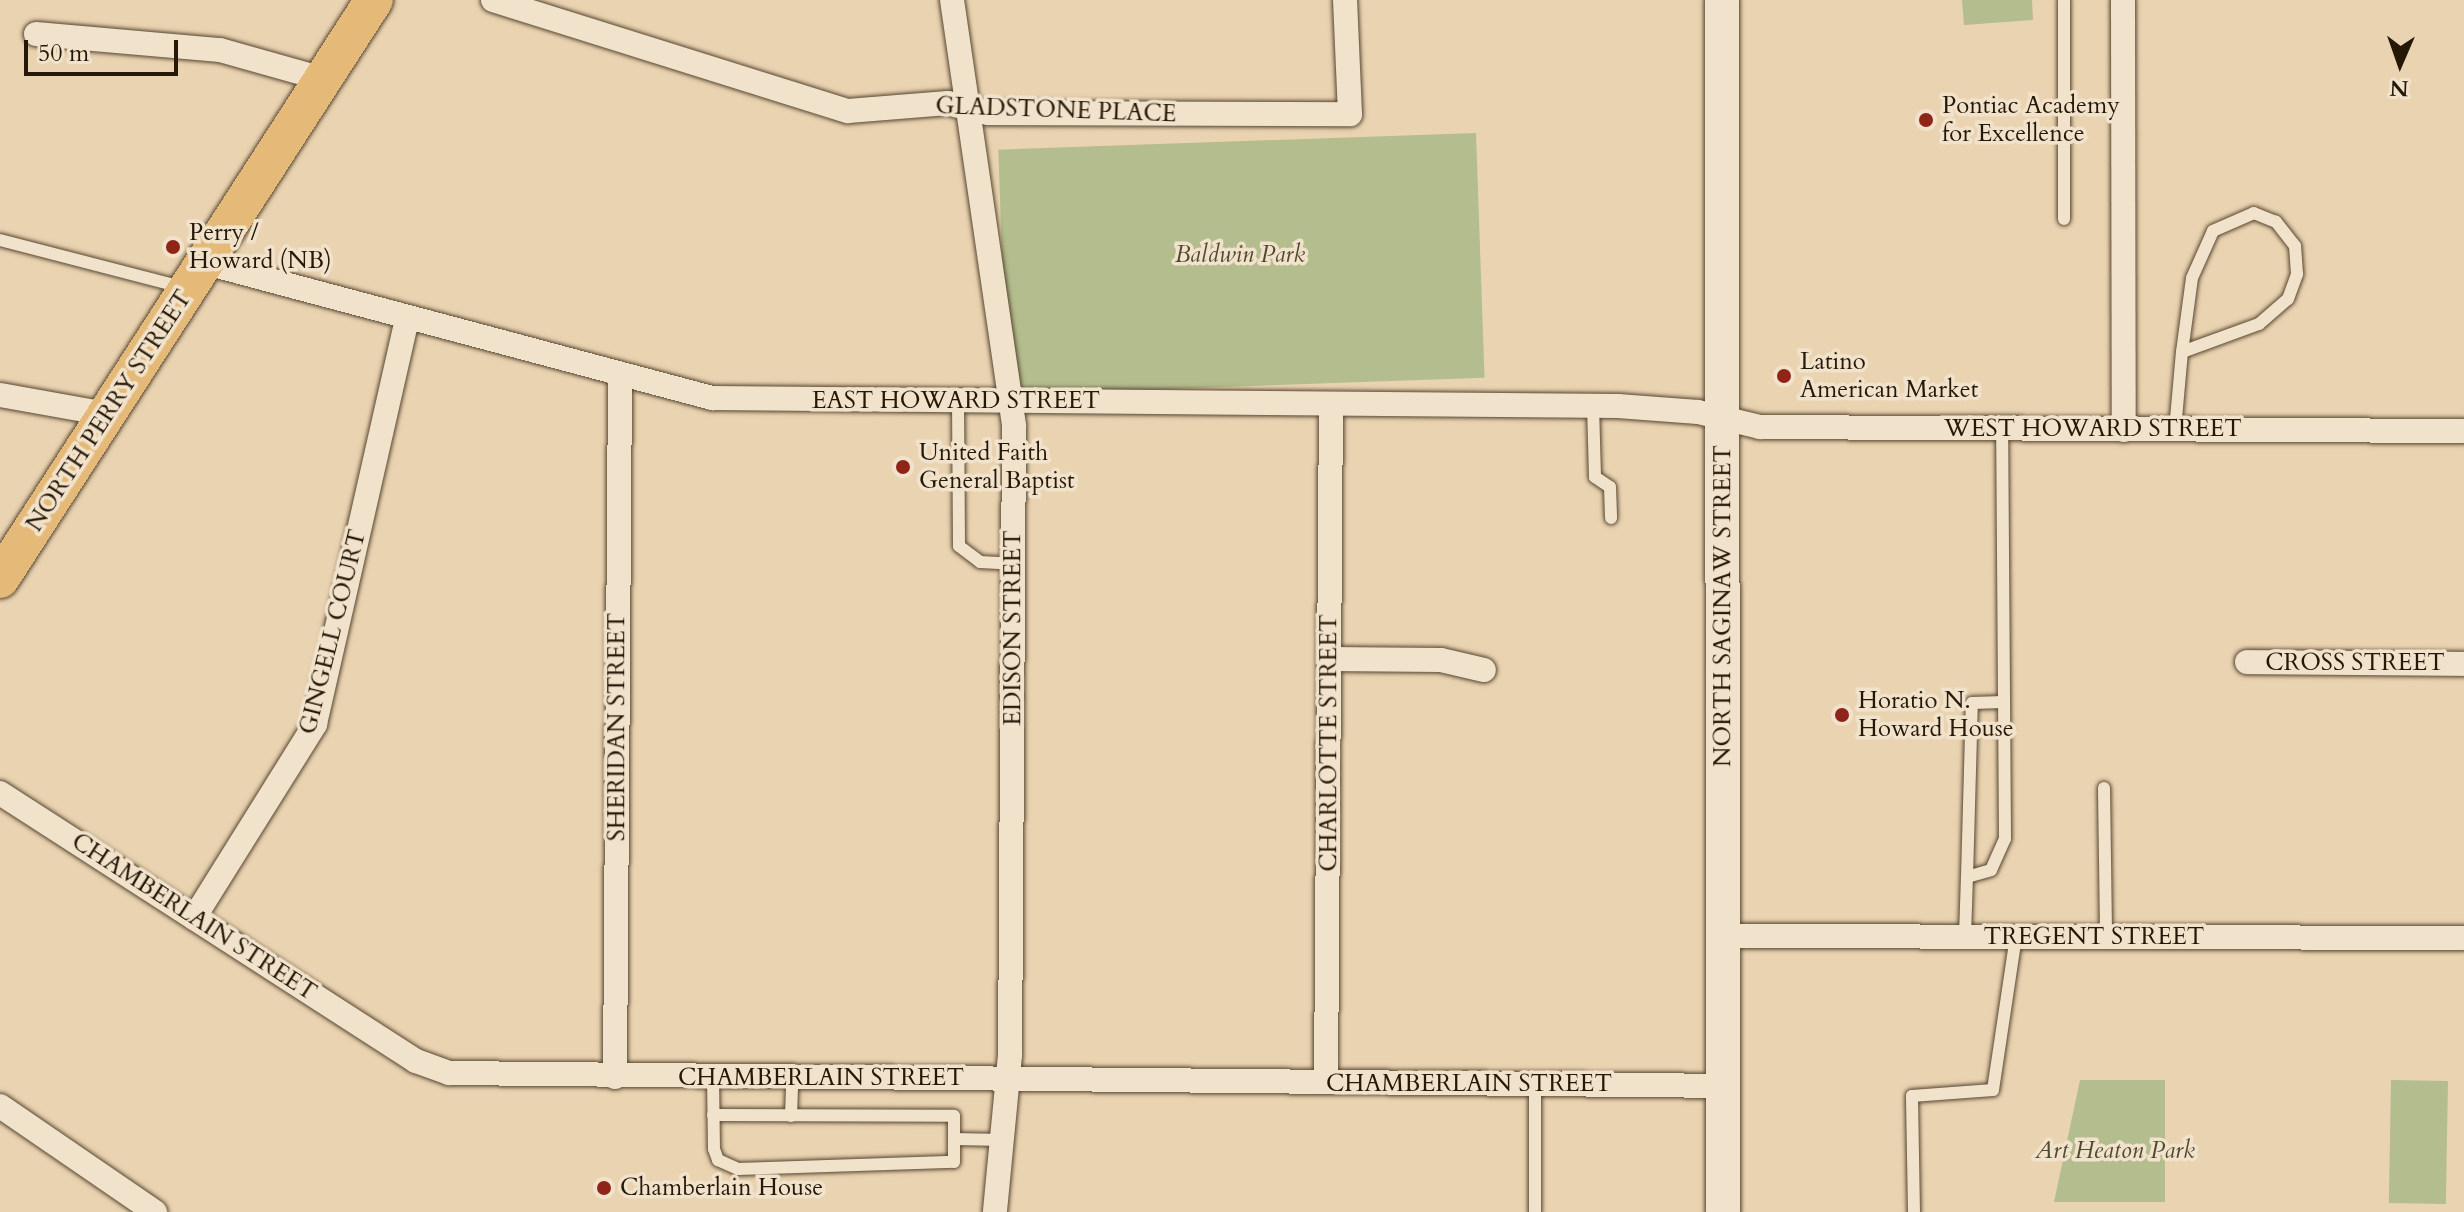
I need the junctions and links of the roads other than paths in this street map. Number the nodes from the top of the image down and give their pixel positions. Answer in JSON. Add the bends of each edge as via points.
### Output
{"nodes":[{"id":1,"x":374,"y":0,"type":"edge"},
{"id":2,"x":493,"y":0,"type":"edge"},
{"id":3,"x":952,"y":0,"type":"edge"},
{"id":4,"x":1345,"y":0,"type":"edge"},
{"id":5,"x":1722,"y":0,"type":"edge"},
{"id":6,"x":2064,"y":0,"type":"edge"},
{"id":7,"x":2123,"y":0,"type":"edge"},
{"id":8,"x":36,"y":34,"type":"dead end"},
{"id":9,"x":323,"y":79,"type":"junction"},
{"id":10,"x":968,"y":109,"type":"junction"},
{"id":11,"x":2064,"y":219,"type":"dead end"},
{"id":12,"x":0,"y":240,"type":"edge"},
{"id":13,"x":197,"y":276,"type":"junction"},
{"id":14,"x":407,"y":319,"type":"junction"},
{"id":15,"x":2182,"y":352,"type":"junction"},
{"id":16,"x":620,"y":378,"type":"junction"},
{"id":17,"x":0,"y":395,"type":"edge"},
{"id":18,"x":958,"y":401,"type":"junction"},
{"id":19,"x":1010,"y":401,"type":"junction"},
{"id":20,"x":1331,"y":404,"type":"junction"},
{"id":21,"x":1593,"y":405,"type":"junction"},
{"id":22,"x":107,"y":414,"type":"junction"},
{"id":23,"x":1723,"y":418,"type":"junction"},
{"id":24,"x":2002,"y":429,"type":"junction"},
{"id":25,"x":2124,"y":430,"type":"junction"},
{"id":26,"x":2175,"y":430,"type":"junction"},
{"id":27,"x":2464,"y":431,"type":"edge"},
{"id":28,"x":1611,"y":518,"type":"dead end"},
{"id":29,"x":1013,"y":564,"type":"junction"},
{"id":30,"x":0,"y":579,"type":"edge"},
{"id":31,"x":1329,"y":659,"type":"junction"},
{"id":32,"x":2247,"y":662,"type":"dead end"},
{"id":33,"x":2464,"y":664,"type":"edge"},
{"id":34,"x":1484,"y":670,"type":"dead end"},
{"id":35,"x":2003,"y":702,"type":"junction"},
{"id":36,"x":2104,"y":788,"type":"dead end"},
{"id":37,"x":0,"y":793,"type":"edge"},
{"id":38,"x":1967,"y":877,"type":"junction"},
{"id":39,"x":194,"y":918,"type":"junction"},
{"id":40,"x":1724,"y":936,"type":"junction"},
{"id":41,"x":1965,"y":936,"type":"junction"},
{"id":42,"x":2016,"y":936,"type":"junction"},
{"id":43,"x":2106,"y":936,"type":"junction"},
{"id":44,"x":2464,"y":938,"type":"edge"},
{"id":45,"x":615,"y":1077,"type":"junction"},
{"id":46,"x":713,"y":1077,"type":"junction"},
{"id":47,"x":792,"y":1078,"type":"junction"},
{"id":48,"x":1008,"y":1080,"type":"junction"},
{"id":49,"x":1326,"y":1082,"type":"junction"},
{"id":50,"x":1535,"y":1084,"type":"junction"},
{"id":51,"x":1723,"y":1086,"type":"junction"},
{"id":52,"x":0,"y":1106,"type":"edge"},
{"id":53,"x":713,"y":1115,"type":"junction"},
{"id":54,"x":791,"y":1116,"type":"junction"},
{"id":55,"x":954,"y":1139,"type":"junction"},
{"id":56,"x":1003,"y":1140,"type":"junction"},
{"id":57,"x":155,"y":1212,"type":"edge"},
{"id":58,"x":995,"y":1212,"type":"edge"},
{"id":59,"x":1535,"y":1212,"type":"edge"},
{"id":60,"x":1723,"y":1212,"type":"edge"},
{"id":61,"x":1914,"y":1212,"type":"edge"}],
"edges":[{"from":1,"to":9,"type":"main road","name":"NORTH PERRY STREET"},
{"from":2,"to":10,"type":"street","name":"GLADSTONE PLACE","via":[[848,111],[948,103]]},
{"from":3,"to":10,"type":"street","name":"EDISON STREET"},
{"from":4,"to":10,"type":"street","name":"GLADSTONE PLACE","via":[[1350,114]]},
{"from":5,"to":23,"type":"street","name":"NORTH SAGINAW STREET"},
{"from":6,"to":11,"type":"lane"},
{"from":7,"to":25,"type":"street"},
{"from":8,"to":9,"type":"street","via":[[220,50]]},
{"from":9,"to":13,"type":"main road","name":"NORTH PERRY STREET"},
{"from":10,"to":19,"type":"street","name":"EDISON STREET"},
{"from":12,"to":13,"type":"lane"},
{"from":13,"to":14,"type":"street","name":"EAST HOWARD STREET"},
{"from":13,"to":22,"type":"main road","name":"NORTH PERRY STREET"},
{"from":14,"to":16,"type":"street","name":"EAST HOWARD STREET"},
{"from":14,"to":39,"type":"street","name":"GINGELL COURT","via":[[315,724]]},
{"from":15,"to":15,"type":"lane","via":[[2259,324],[2288,299],[2297,274],[2295,246],[2276,222],[2254,213],[2213,231],[2192,278]]},
{"from":15,"to":26,"type":"lane"},
{"from":16,"to":18,"type":"street","name":"EAST HOWARD STREET","via":[[723,399]]},
{"from":16,"to":45,"type":"street","name":"SHERIDAN STREET"},
{"from":17,"to":22,"type":"street"},
{"from":18,"to":19,"type":"street","name":"EAST HOWARD STREET"},
{"from":18,"to":29,"type":"lane","via":[[959,546],[980,562]]},
{"from":19,"to":20,"type":"street","name":"EAST HOWARD STREET"},
{"from":19,"to":29,"type":"street","name":"EDISON STREET"},
{"from":20,"to":21,"type":"street","name":"EAST HOWARD STREET"},
{"from":20,"to":31,"type":"street","name":"CHARLOTTE STREET"},
{"from":21,"to":23,"type":"street","name":"EAST HOWARD STREET"},
{"from":21,"to":28,"type":"lane","via":[[1595,477],[1610,487]]},
{"from":22,"to":30,"type":"main road","name":"NORTH PERRY STREET"},
{"from":23,"to":24,"type":"street","name":"WEST HOWARD STREET","via":[[1760,427]]},
{"from":23,"to":40,"type":"street","name":"NORTH SAGINAW STREET"},
{"from":24,"to":25,"type":"street","name":"WEST HOWARD STREET"},
{"from":24,"to":35,"type":"lane"},
{"from":25,"to":26,"type":"street","name":"WEST HOWARD STREET"},
{"from":26,"to":27,"type":"street","name":"WEST HOWARD STREET"},
{"from":29,"to":48,"type":"street","name":"EDISON STREET"},
{"from":31,"to":34,"type":"street","via":[[1441,660]]},
{"from":31,"to":49,"type":"street","name":"CHARLOTTE STREET"},
{"from":32,"to":33,"type":"street","name":"CROSS STREET"},
{"from":35,"to":38,"type":"lane","via":[[2005,839],[1991,870]]},
{"from":35,"to":38,"type":"lane","via":[[1972,703]]},
{"from":36,"to":43,"type":"lane"},
{"from":37,"to":39,"type":"street","name":"CHAMBERLAIN STREET"},
{"from":38,"to":41,"type":"lane"},
{"from":39,"to":45,"type":"street","name":"CHAMBERLAIN STREET","via":[[432,1069]]},
{"from":40,"to":41,"type":"street","name":"TREGENT STREET"},
{"from":40,"to":51,"type":"street","name":"NORTH SAGINAW STREET"},
{"from":41,"to":42,"type":"street","name":"TREGENT STREET"},
{"from":42,"to":43,"type":"street","name":"TREGENT STREET"},
{"from":42,"to":61,"type":"lane","via":[[1993,1090],[1912,1096]]},
{"from":43,"to":44,"type":"street","name":"TREGENT STREET"},
{"from":45,"to":46,"type":"street","name":"CHAMBERLAIN STREET"},
{"from":46,"to":47,"type":"street","name":"CHAMBERLAIN STREET"},
{"from":46,"to":53,"type":"lane"},
{"from":47,"to":48,"type":"street","name":"CHAMBERLAIN STREET"},
{"from":47,"to":54,"type":"lane"},
{"from":48,"to":49,"type":"street","name":"CHAMBERLAIN STREET"},
{"from":48,"to":56,"type":"street","name":"EDISON STREET"},
{"from":49,"to":50,"type":"street","name":"CHAMBERLAIN STREET"},
{"from":50,"to":51,"type":"street","name":"CHAMBERLAIN STREET"},
{"from":50,"to":59,"type":"lane"},
{"from":51,"to":60,"type":"street","name":"NORTH SAGINAW STREET"},
{"from":52,"to":57,"type":"street"},
{"from":53,"to":54,"type":"lane"},
{"from":53,"to":55,"type":"lane","via":[[718,1160],[738,1169],[954,1162]]},
{"from":54,"to":55,"type":"lane","via":[[954,1116]]},
{"from":55,"to":56,"type":"lane"},
{"from":56,"to":58,"type":"street","name":"EDISON STREET"}]}
